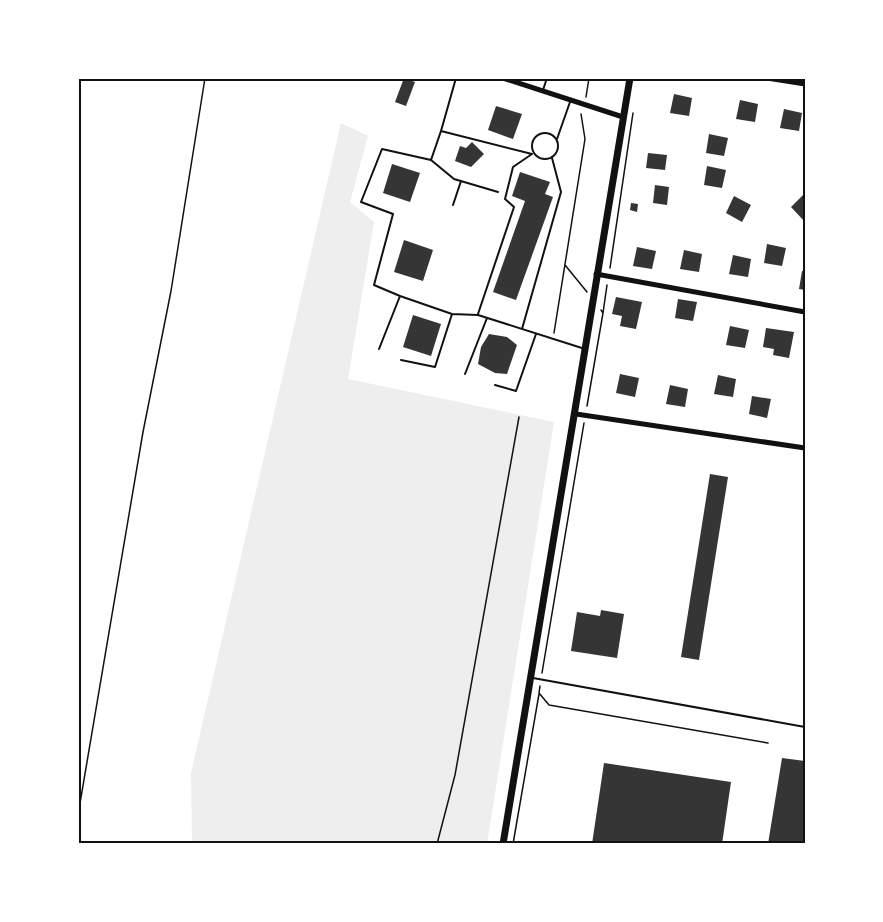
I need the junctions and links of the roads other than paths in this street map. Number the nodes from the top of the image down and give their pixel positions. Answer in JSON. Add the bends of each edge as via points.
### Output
{"nodes":[{"id":1,"x":456,"y":78,"type":"edge"},
{"id":2,"x":503,"y":78,"type":"edge"},
{"id":3,"x":547,"y":78,"type":"edge"},
{"id":4,"x":630,"y":78,"type":"edge"},
{"id":5,"x":767,"y":78,"type":"edge"},
{"id":6,"x":805,"y":84,"type":"edge"},
{"id":7,"x":543,"y":90,"type":"junction"},
{"id":8,"x":571,"y":100,"type":"junction"},
{"id":9,"x":623,"y":117,"type":"junction"},
{"id":10,"x":441,"y":131,"type":"junction"},
{"id":11,"x":557,"y":139,"type":"junction"},
{"id":12,"x":532,"y":154,"type":"junction"},
{"id":13,"x":552,"y":158,"type":"junction"},
{"id":14,"x":431,"y":160,"type":"junction"},
{"id":15,"x":461,"y":181,"type":"junction"},
{"id":16,"x":498,"y":192,"type":"dead end"},
{"id":17,"x":453,"y":205,"type":"dead end"},
{"id":18,"x":596,"y":274,"type":"junction"},
{"id":19,"x":400,"y":296,"type":"junction"},
{"id":20,"x":805,"y":312,"type":"edge"},
{"id":21,"x":452,"y":314,"type":"junction"},
{"id":22,"x":478,"y":315,"type":"junction"},
{"id":23,"x":487,"y":318,"type":"junction"},
{"id":24,"x":522,"y":329,"type":"junction"},
{"id":25,"x":536,"y":333,"type":"junction"},
{"id":26,"x":379,"y":349,"type":"dead end"},
{"id":27,"x":585,"y":350,"type":"junction"},
{"id":28,"x":401,"y":360,"type":"dead end"},
{"id":29,"x":465,"y":374,"type":"dead end"},
{"id":30,"x":495,"y":385,"type":"dead end"},
{"id":31,"x":576,"y":414,"type":"junction"},
{"id":32,"x":805,"y":448,"type":"edge"},
{"id":33,"x":531,"y":677,"type":"junction"},
{"id":34,"x":805,"y":727,"type":"edge"},
{"id":35,"x":503,"y":844,"type":"edge"}],
"edges":[{"from":1,"to":10,"type":"lane"},
{"from":2,"to":7,"type":"street"},
{"from":3,"to":7,"type":"lane"},
{"from":4,"to":9,"type":"street"},
{"from":5,"to":6,"type":"street"},
{"from":7,"to":8,"type":"street"},
{"from":8,"to":9,"type":"street"},
{"from":8,"to":11,"type":"lane"},
{"from":9,"to":18,"type":"street"},
{"from":10,"to":12,"type":"lane"},
{"from":10,"to":14,"type":"lane"},
{"from":11,"to":12,"type":"lane","via":[[548,133],[537,134],[531,143]]},
{"from":11,"to":13,"type":"lane","via":[[558,150]]},
{"from":12,"to":13,"type":"lane","via":[[541,160]]},
{"from":12,"to":22,"type":"lane","via":[[513,167],[505,199],[514,207]]},
{"from":13,"to":24,"type":"lane","via":[[561,192]]},
{"from":14,"to":15,"type":"lane"},
{"from":14,"to":19,"type":"lane","via":[[382,149],[361,202],[393,214],[374,285]]},
{"from":15,"to":16,"type":"lane"},
{"from":15,"to":17,"type":"lane"},
{"from":18,"to":20,"type":"street"},
{"from":18,"to":27,"type":"street"},
{"from":19,"to":21,"type":"lane"},
{"from":19,"to":26,"type":"lane"},
{"from":21,"to":22,"type":"lane"},
{"from":21,"to":28,"type":"lane","via":[[435,367]]},
{"from":22,"to":23,"type":"lane"},
{"from":23,"to":24,"type":"lane"},
{"from":23,"to":29,"type":"lane"},
{"from":24,"to":25,"type":"lane"},
{"from":25,"to":27,"type":"lane"},
{"from":25,"to":30,"type":"lane","via":[[516,391]]},
{"from":27,"to":31,"type":"street"},
{"from":31,"to":32,"type":"street"},
{"from":31,"to":33,"type":"street"},
{"from":33,"to":34,"type":"lane"},
{"from":33,"to":35,"type":"street"}]}
